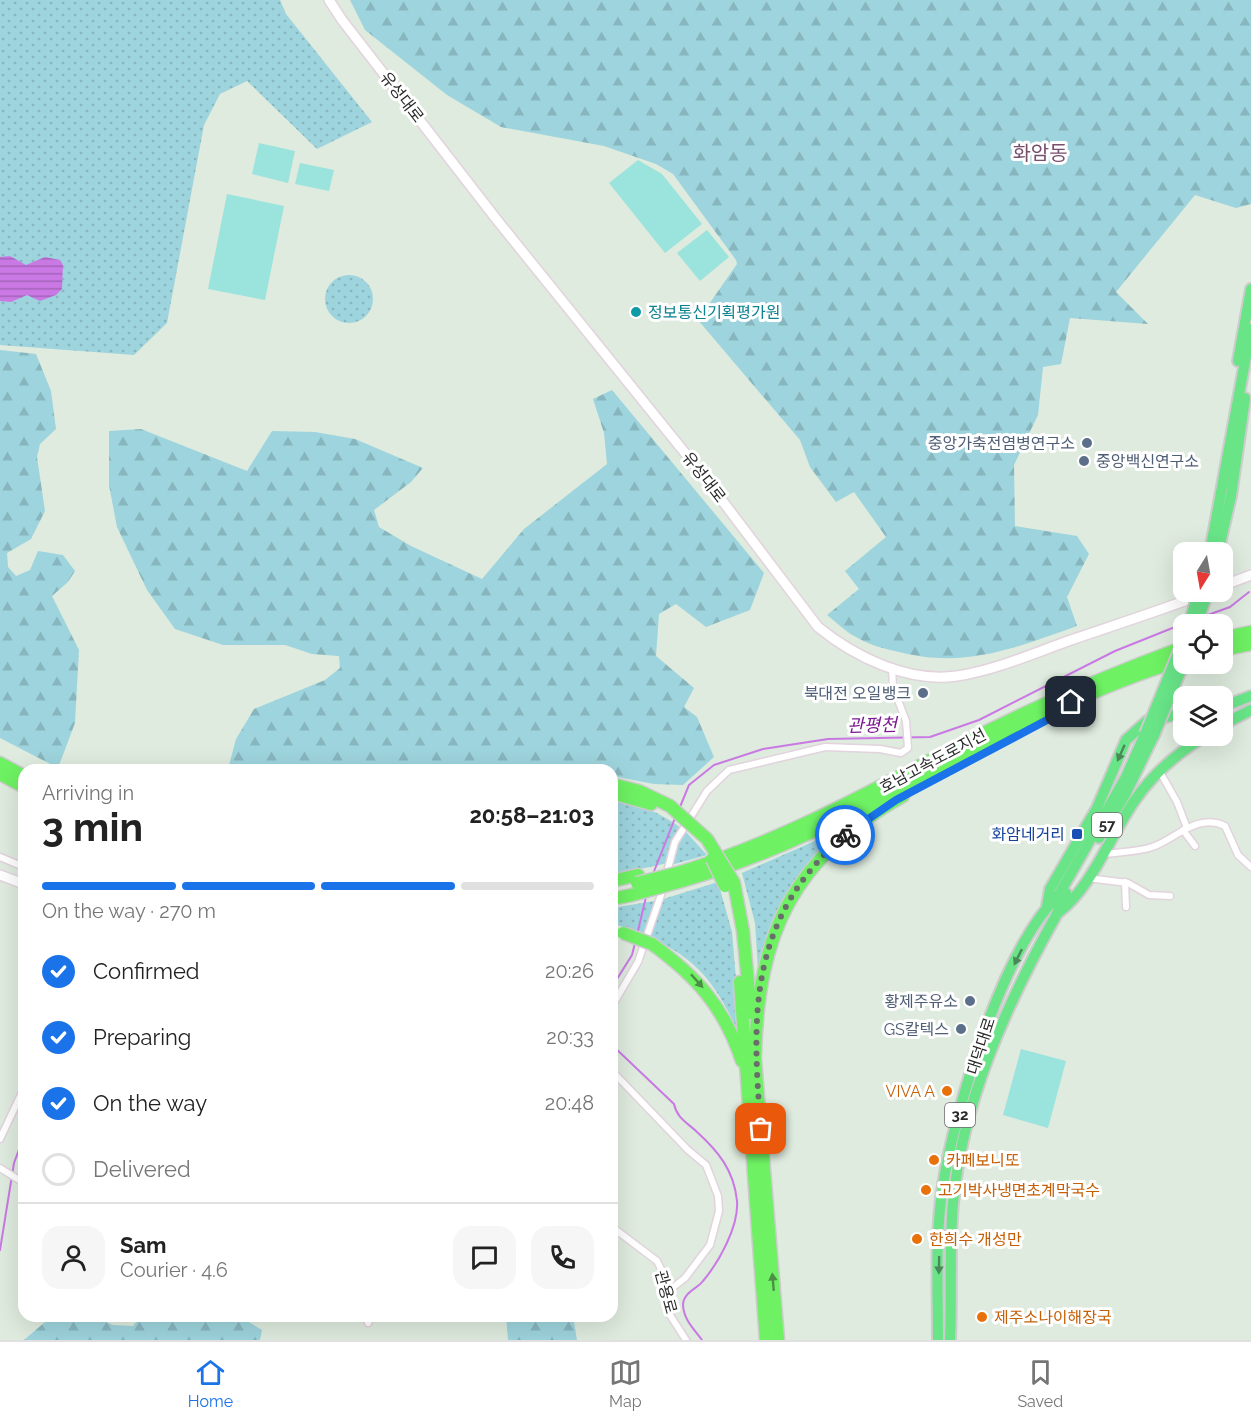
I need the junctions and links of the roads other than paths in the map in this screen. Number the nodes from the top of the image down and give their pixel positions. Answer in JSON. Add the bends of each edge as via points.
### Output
{"nodes":[{"id":1,"x":329,"y":0,"type":"edge"},
{"id":2,"x":1251,"y":289,"type":"edge"},
{"id":3,"x":1251,"y":329,"type":"edge"},
{"id":4,"x":1251,"y":359,"type":"edge"},
{"id":5,"x":1238,"y":361,"type":"dead end"},
{"id":6,"x":1222,"y":520,"type":"junction"},
{"id":7,"x":1214,"y":542,"type":"edge"},
{"id":8,"x":1219,"y":542,"type":"edge"},
{"id":9,"x":1251,"y":575,"type":"edge"},
{"id":10,"x":1233,"y":582,"type":"edge"},
{"id":11,"x":1178,"y":602,"type":"edge"},
{"id":12,"x":1251,"y":632,"type":"edge"},
{"id":13,"x":1233,"y":636,"type":"edge"},
{"id":14,"x":1251,"y":644,"type":"edge"},
{"id":15,"x":1233,"y":648,"type":"edge"},
{"id":16,"x":1173,"y":651,"type":"edge"},
{"id":17,"x":1173,"y":664,"type":"edge"},
{"id":18,"x":892,"y":668,"type":"junction"},
{"id":19,"x":1173,"y":670,"type":"edge"},
{"id":20,"x":1178,"y":674,"type":"edge"},
{"id":21,"x":1251,"y":696,"type":"edge"},
{"id":22,"x":1071,"y":702,"type":"junction"},
{"id":23,"x":1233,"y":703,"type":"edge"},
{"id":24,"x":1251,"y":710,"type":"edge"},
{"id":25,"x":1173,"y":716,"type":"edge"},
{"id":26,"x":1233,"y":719,"type":"edge"},
{"id":27,"x":1150,"y":735,"type":"junction"},
{"id":28,"x":1188,"y":746,"type":"edge"},
{"id":29,"x":0,"y":763,"type":"edge"},
{"id":30,"x":1160,"y":772,"type":"junction"},
{"id":31,"x":18,"y":773,"type":"edge"},
{"id":32,"x":0,"y":774,"type":"edge"},
{"id":33,"x":18,"y":784,"type":"edge"},
{"id":34,"x":618,"y":786,"type":"edge"},
{"id":35,"x":618,"y":795,"type":"edge"},
{"id":36,"x":667,"y":809,"type":"junction"},
{"id":37,"x":1185,"y":829,"type":"junction"},
{"id":38,"x":1195,"y":846,"type":"dead end"},
{"id":39,"x":1102,"y":854,"type":"junction"},
{"id":40,"x":0,"y":857,"type":"edge"},
{"id":41,"x":18,"y":864,"type":"edge"},
{"id":42,"x":1251,"y":867,"type":"edge"},
{"id":43,"x":681,"y":872,"type":"junction"},
{"id":44,"x":0,"y":875,"type":"edge"},
{"id":45,"x":1087,"y":878,"type":"junction"},
{"id":46,"x":18,"y":882,"type":"edge"},
{"id":47,"x":618,"y":882,"type":"edge"},
{"id":48,"x":1125,"y":882,"type":"junction"},
{"id":49,"x":636,"y":884,"type":"junction"},
{"id":50,"x":730,"y":885,"type":"junction"},
{"id":51,"x":618,"y":888,"type":"edge"},
{"id":52,"x":618,"y":895,"type":"edge"},
{"id":53,"x":1170,"y":896,"type":"dead end"},
{"id":54,"x":1047,"y":906,"type":"junction"},
{"id":55,"x":1126,"y":907,"type":"dead end"},
{"id":56,"x":1059,"y":912,"type":"junction"},
{"id":57,"x":618,"y":931,"type":"edge"},
{"id":58,"x":618,"y":996,"type":"edge"},
{"id":59,"x":754,"y":1055,"type":"junction"},
{"id":60,"x":618,"y":1077,"type":"edge"},
{"id":61,"x":748,"y":1086,"type":"junction"},
{"id":62,"x":18,"y":1101,"type":"edge"},
{"id":63,"x":0,"y":1139,"type":"edge"},
{"id":64,"x":0,"y":1168,"type":"edge"},
{"id":65,"x":18,"y":1179,"type":"edge"},
{"id":66,"x":618,"y":1232,"type":"edge"},
{"id":67,"x":667,"y":1292,"type":"junction"},
{"id":68,"x":686,"y":1340,"type":"edge"},
{"id":69,"x":766,"y":1340,"type":"edge"},
{"id":70,"x":778,"y":1340,"type":"edge"},
{"id":71,"x":938,"y":1340,"type":"edge"},
{"id":72,"x":950,"y":1340,"type":"edge"}],
"edges":[{"from":1,"to":18,"type":"main road","name":"유성대로","via":[[818,627],[840,644]]},
{"from":2,"to":5,"type":"main road"},
{"from":3,"to":6,"type":"main road"},
{"from":4,"to":6,"type":"main road"},
{"from":6,"to":7,"type":"main road"},
{"from":6,"to":8,"type":"main road"},
{"from":9,"to":10,"type":"main road"},
{"from":11,"to":18,"type":"main road","name":"유성대로","via":[[966,674],[915,674]]},
{"from":12,"to":13,"type":"highway"},
{"from":14,"to":15,"type":"highway"},
{"from":16,"to":43,"type":"highway","name":"호남고속도로지선","via":[[1068,692],[760,845],[746,845]]},
{"from":17,"to":22,"type":"highway","name":"호남고속도로지선"},
{"from":18,"to":58,"type":"street","via":[[893,687],[906,721],[908,748],[901,753],[825,747],[729,770],[707,791],[675,842],[638,962]]},
{"from":19,"to":27,"type":"main road","number":"57","bridge":true},
{"from":20,"to":27,"type":"main road","number":"57","bridge":true},
{"from":21,"to":23,"type":"main road"},
{"from":22,"to":43,"type":"highway","name":"호남고속도로지선","via":[[826,826],[742,863]]},
{"from":22,"to":59,"type":"highway","via":[[1064,711],[896,800],[847,834],[819,860],[790,898],[770,944],[761,979]]},
{"from":24,"to":26,"type":"main road"},
{"from":25,"to":54,"type":"main road","name":"대덕대로","number":"32","one_way":true,"via":[[1147,722],[1126,740],[1097,808],[1050,889]]},
{"from":27,"to":54,"type":"main road","name":"대덕대로","number":"57","via":[[1058,896]]},
{"from":27,"to":56,"type":"main road","name":"대덕대로","number":"57","via":[[1125,795],[1061,900]]},
{"from":28,"to":30,"type":"main road","name":"대덕대로","number":"32"},
{"from":29,"to":31,"type":"highway"},
{"from":30,"to":37,"type":"street","via":[[1178,802]]},
{"from":30,"to":39,"type":"main road","name":"대덕대로","number":"32","via":[[1135,799]]},
{"from":32,"to":33,"type":"highway"},
{"from":34,"to":36,"type":"highway","via":[[639,791]]},
{"from":35,"to":36,"type":"highway"},
{"from":36,"to":50,"type":"highway","bridge":true,"via":[[707,839]]},
{"from":37,"to":38,"type":"street"},
{"from":37,"to":39,"type":"street","via":[[1153,847]]},
{"from":37,"to":42,"type":"street","via":[[1210,821],[1222,825],[1238,855]]},
{"from":39,"to":45,"type":"main road","name":"대덕대로","number":"32"},
{"from":40,"to":41,"type":"street"},
{"from":43,"to":49,"type":"highway"},
{"from":43,"to":49,"type":"highway","name":"호남고속도로지선","bridge":true},
{"from":44,"to":46,"type":"main road"},
{"from":45,"to":48,"type":"street"},
{"from":45,"to":56,"type":"main road","name":"대덕대로","number":"32"},
{"from":47,"to":49,"type":"highway"},
{"from":48,"to":53,"type":"street","via":[[1146,894]]},
{"from":48,"to":55,"type":"street"},
{"from":49,"to":51,"type":"highway","name":"호남고속도로지선"},
{"from":49,"to":52,"type":"highway","name":"호남고속도로지선"},
{"from":50,"to":59,"type":"highway","via":[[743,931]]},
{"from":50,"to":61,"type":"highway"},
{"from":54,"to":71,"type":"main road","name":"대덕대로","number":"32","one_way":true,"via":[[994,1006],[950,1150],[943,1187]]},
{"from":56,"to":72,"type":"main road","name":"대덕대로","number":"32","via":[[1000,1026],[964,1140],[953,1204]]},
{"from":57,"to":61,"type":"highway","one_way":true,"bridge":true,"via":[[652,944],[691,974],[711,998],[734,1039]]},
{"from":70,"to":59,"type":"highway","one_way":true},
{"from":60,"to":67,"type":"street","via":[[706,1165],[718,1196],[719,1211],[710,1245],[685,1278]]},
{"from":61,"to":69,"type":"highway"},
{"from":62,"to":63,"type":"street"},
{"from":64,"to":65,"type":"street"},
{"from":66,"to":67,"type":"street","name":"관용로","via":[[657,1261]]},
{"from":67,"to":68,"type":"street","name":"관용로","via":[[670,1315]]}]}
